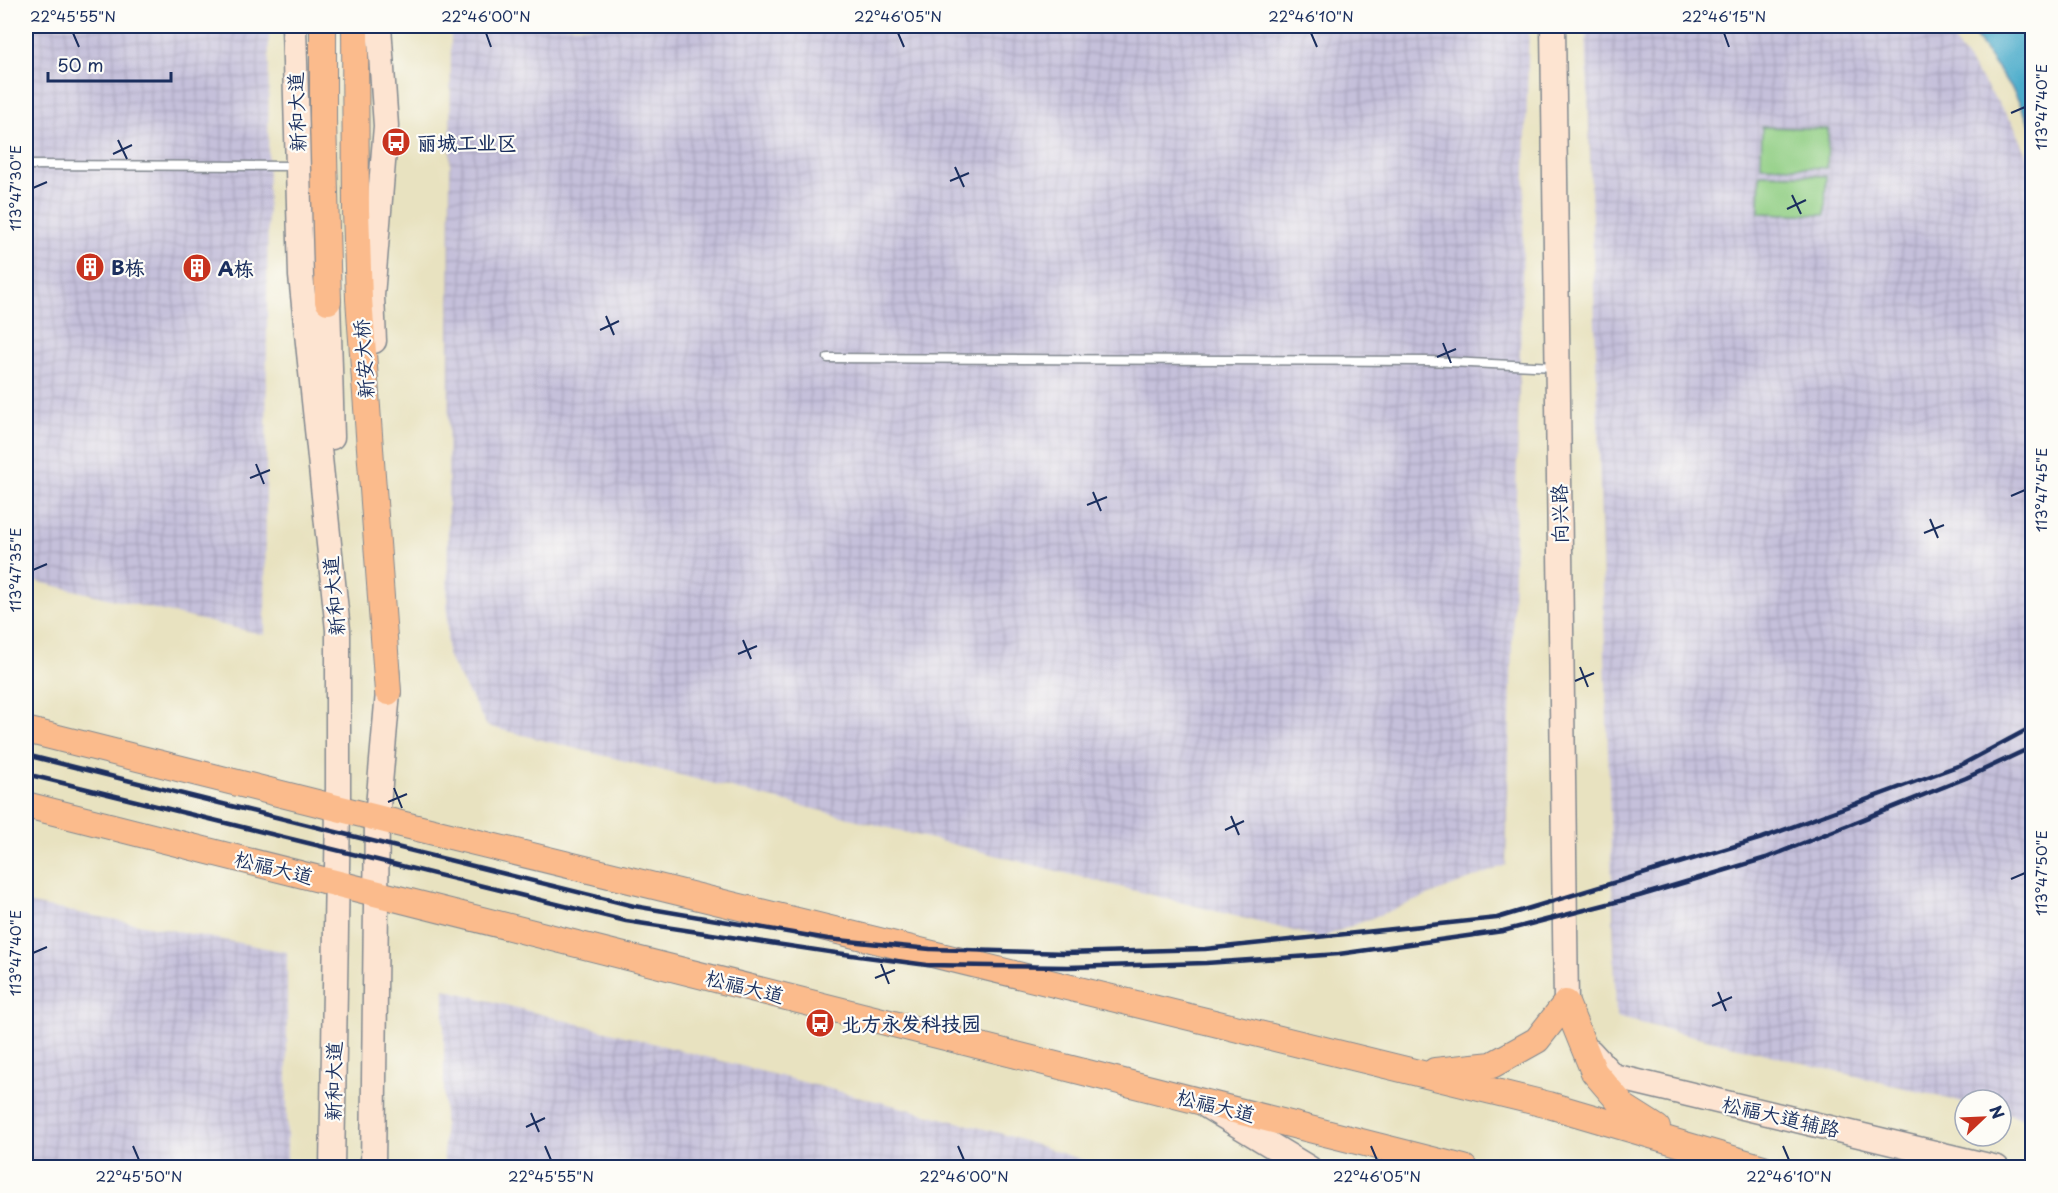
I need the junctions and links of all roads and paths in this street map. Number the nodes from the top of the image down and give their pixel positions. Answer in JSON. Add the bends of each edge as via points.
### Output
{"nodes":[{"id":1,"x":294,"y":26,"type":"edge"},
{"id":2,"x":323,"y":26,"type":"edge"},
{"id":3,"x":356,"y":26,"type":"edge"},
{"id":4,"x":379,"y":26,"type":"edge"},
{"id":5,"x":1553,"y":26,"type":"edge"},
{"id":6,"x":26,"y":165,"type":"edge"},
{"id":7,"x":298,"y":166,"type":"junction"},
{"id":8,"x":328,"y":301,"type":"joint"},
{"id":9,"x":828,"y":358,"type":"dead end"},
{"id":10,"x":1557,"y":367,"type":"junction"},
{"id":11,"x":338,"y":630,"type":"junction"},
{"id":12,"x":388,"y":692,"type":"junction"},
{"id":13,"x":26,"y":730,"type":"edge"},
{"id":14,"x":26,"y":805,"type":"edge"},
{"id":15,"x":338,"y":808,"type":"junction"},
{"id":16,"x":377,"y":818,"type":"junction"},
{"id":17,"x":336,"y":882,"type":"junction"},
{"id":18,"x":377,"y":893,"type":"junction"},
{"id":19,"x":1566,"y":1003,"type":"junction"},
{"id":20,"x":1579,"y":1040,"type":"junction"},
{"id":21,"x":1418,"y":1073,"type":"junction"},
{"id":22,"x":1195,"y":1100,"type":"junction"},
{"id":23,"x":1680,"y":1143,"type":"junction"},
{"id":24,"x":332,"y":1167,"type":"edge"},
{"id":25,"x":374,"y":1167,"type":"edge"},
{"id":26,"x":1309,"y":1167,"type":"edge"},
{"id":27,"x":1464,"y":1167,"type":"edge"},
{"id":28,"x":1763,"y":1167,"type":"edge"},
{"id":29,"x":1997,"y":1167,"type":"edge"}],
"edges":[{"from":1,"to":7,"type":"main road","name":"新和大道"},
{"from":2,"to":8,"type":"main road","name":"新安大桥"},
{"from":3,"to":12,"type":"main road","name":"新安大桥","via":[[358,299]]},
{"from":4,"to":12,"type":"main road","via":[[386,126],[372,296]]},
{"from":5,"to":10,"type":"main road","name":"向兴路"},
{"from":6,"to":7,"type":"lane"},
{"from":7,"to":11,"type":"main road","name":"新和大道","via":[[301,276]]},
{"from":8,"to":11,"type":"main road","name":"新安大桥"},
{"from":9,"to":10,"type":"lane","via":[[1429,361]]},
{"from":10,"to":19,"type":"main road","name":"向兴路"},
{"from":11,"to":15,"type":"main road","name":"新和大道"},
{"from":12,"to":16,"type":"main road"},
{"from":13,"to":15,"type":"main road"},
{"from":14,"to":17,"type":"main road","name":"松福大道"},
{"from":15,"to":16,"type":"main road"},
{"from":15,"to":17,"type":"main road","name":"新和大道"},
{"from":16,"to":18,"type":"main road"},
{"from":16,"to":21,"type":"main road"},
{"from":17,"to":18,"type":"main road","name":"松福大道"},
{"from":17,"to":24,"type":"main road","name":"新和大道"},
{"from":18,"to":22,"type":"main road","name":"松福大道"},
{"from":18,"to":25,"type":"main road"},
{"from":19,"to":20,"type":"main road"},
{"from":19,"to":21,"type":"main road","via":[[1537,1040],[1492,1065]]},
{"from":20,"to":23,"type":"main road","via":[[1594,1072],[1624,1107]]},
{"from":20,"to":29,"type":"main road","name":"松福大道辅路","via":[[1612,1076]]},
{"from":21,"to":23,"type":"main road"},
{"from":22,"to":26,"type":"main road"},
{"from":22,"to":27,"type":"main road","name":"松福大道"},
{"from":23,"to":28,"type":"main road"}]}
